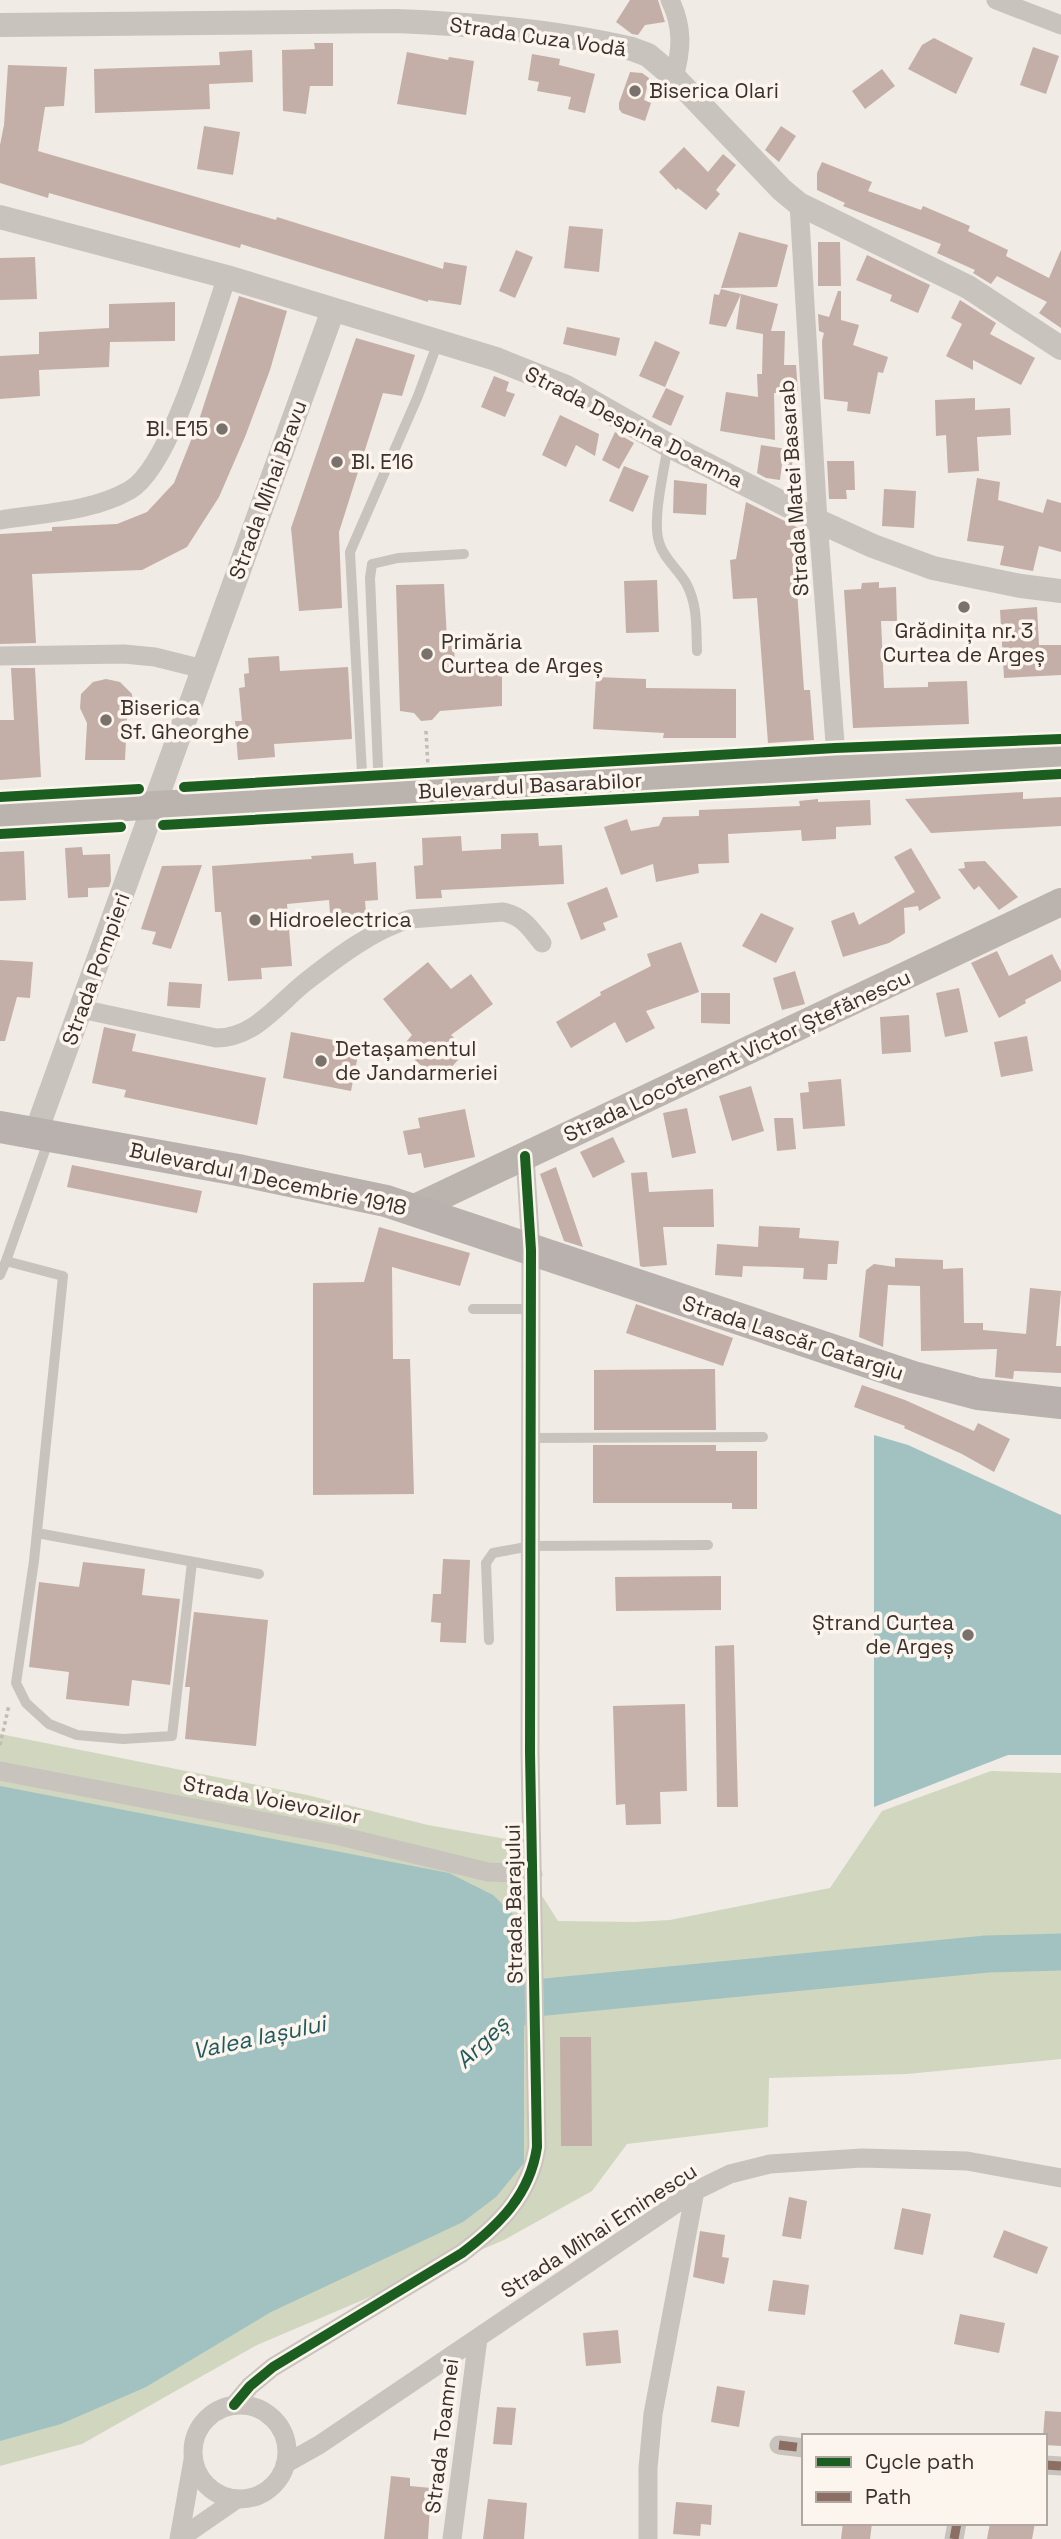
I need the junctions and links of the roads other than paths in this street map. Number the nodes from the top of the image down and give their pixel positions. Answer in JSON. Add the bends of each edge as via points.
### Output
{"nodes":[{"id":1,"x":670,"y":0,"type":"edge"},
{"id":2,"x":996,"y":0,"type":"edge"},
{"id":3,"x":0,"y":25,"type":"edge"},
{"id":4,"x":1061,"y":25,"type":"edge"},
{"id":5,"x":674,"y":77,"type":"junction"},
{"id":6,"x":799,"y":204,"type":"junction"},
{"id":7,"x":0,"y":217,"type":"edge"},
{"id":8,"x":227,"y":277,"type":"junction"},
{"id":9,"x":333,"y":310,"type":"junction"},
{"id":10,"x":438,"y":342,"type":"junction"},
{"id":11,"x":1061,"y":348,"type":"edge"},
{"id":12,"x":668,"y":445,"type":"junction"},
{"id":13,"x":0,"y":520,"type":"edge"},
{"id":14,"x":818,"y":522,"type":"junction"},
{"id":15,"x":464,"y":554,"type":"dead end"},
{"id":16,"x":1061,"y":591,"type":"edge"},
{"id":17,"x":697,"y":652,"type":"dead end"},
{"id":18,"x":0,"y":656,"type":"edge"},
{"id":19,"x":203,"y":670,"type":"junction"},
{"id":20,"x":1061,"y":757,"type":"edge"},
{"id":21,"x":837,"y":769,"type":"junction"},
{"id":22,"x":374,"y":788,"type":"junction"},
{"id":23,"x":155,"y":805,"type":"junction"},
{"id":24,"x":0,"y":816,"type":"edge"},
{"id":25,"x":1061,"y":902,"type":"edge"},
{"id":26,"x":542,"y":943,"type":"dead end"},
{"id":27,"x":81,"y":1009,"type":"junction"},
{"id":28,"x":0,"y":1127,"type":"edge"},
{"id":29,"x":43,"y":1133,"type":"junction"},
{"id":30,"x":525,"y":1156,"type":"junction"},
{"id":31,"x":413,"y":1209,"type":"junction"},
{"id":32,"x":531,"y":1250,"type":"junction"},
{"id":33,"x":6,"y":1261,"type":"junction"},
{"id":34,"x":0,"y":1275,"type":"edge"},
{"id":35,"x":473,"y":1309,"type":"dead end"},
{"id":36,"x":531,"y":1309,"type":"junction"},
{"id":37,"x":1061,"y":1403,"type":"edge"},
{"id":38,"x":763,"y":1437,"type":"dead end"},
{"id":39,"x":531,"y":1438,"type":"junction"},
{"id":40,"x":37,"y":1533,"type":"junction"},
{"id":41,"x":708,"y":1545,"type":"dead end"},
{"id":42,"x":531,"y":1546,"type":"junction"},
{"id":43,"x":192,"y":1562,"type":"junction"},
{"id":44,"x":259,"y":1574,"type":"dead end"},
{"id":45,"x":489,"y":1640,"type":"dead end"},
{"id":46,"x":0,"y":1770,"type":"edge"},
{"id":47,"x":533,"y":1874,"type":"junction"},
{"id":48,"x":1061,"y":2178,"type":"edge"},
{"id":49,"x":695,"y":2191,"type":"junction"},
{"id":50,"x":478,"y":2338,"type":"junction"},
{"id":51,"x":234,"y":2405,"type":"junction"},
{"id":52,"x":779,"y":2445,"type":"dead end"},
{"id":53,"x":802,"y":2448,"type":"edge"},
{"id":54,"x":193,"y":2459,"type":"junction"},
{"id":55,"x":285,"y":2464,"type":"junction"},
{"id":56,"x":237,"y":2499,"type":"junction"},
{"id":57,"x":179,"y":2539,"type":"edge"},
{"id":58,"x":452,"y":2539,"type":"edge"},
{"id":59,"x":648,"y":2539,"type":"edge"}],
"edges":[{"from":1,"to":5,"type":"street","via":[[681,36]]},
{"from":2,"to":4,"type":"street"},
{"from":3,"to":5,"type":"street","name":"Strada Cuza Vodă","via":[[455,23],[632,49],[648,55]]},
{"from":5,"to":6,"type":"street","name":"Strada Cuza Vodă"},
{"from":6,"to":11,"type":"street","name":"Strada Cuza Vodă","via":[[968,288]]},
{"from":6,"to":14,"type":"street","name":"Strada Matei Basarab"},
{"from":7,"to":8,"type":"street","name":"Strada Despina Doamna"},
{"from":8,"to":9,"type":"street","name":"Strada Despina Doamna"},
{"from":8,"to":13,"type":"street","via":[[170,437],[154,465],[132,489],[80,507]]},
{"from":9,"to":10,"type":"street","name":"Strada Despina Doamna"},
{"from":9,"to":19,"type":"street","name":"Strada Mihai Bravu"},
{"from":10,"to":12,"type":"street","name":"Strada Despina Doamna","via":[[545,378]]},
{"from":10,"to":22,"type":"lane","via":[[350,552]]},
{"from":12,"to":14,"type":"street","name":"Strada Despina Doamna"},
{"from":12,"to":17,"type":"lane","via":[[656,527],[659,544],[696,604]]},
{"from":14,"to":16,"type":"street","name":"Strada Despina Doamna","via":[[933,568]]},
{"from":14,"to":21,"type":"street","name":"Strada Matei Basarab"},
{"from":15,"to":22,"type":"lane","via":[[372,564]]},
{"from":18,"to":19,"type":"street","via":[[124,654]]},
{"from":19,"to":23,"type":"street","name":"Strada Mihai Bravu"},
{"from":20,"to":21,"type":"main road","name":"Bulevardul Basarabilor"},
{"from":21,"to":22,"type":"main road","name":"Bulevardul Basarabilor"},
{"from":22,"to":23,"type":"main road","name":"Bulevardul Basarabilor"},
{"from":23,"to":24,"type":"main road","name":"Bulevardul Basarabilor"},
{"from":23,"to":27,"type":"street","name":"Strada Pompieri"},
{"from":25,"to":30,"type":"main road","name":"Strada Locotenent Victor Ștefănescu"},
{"from":26,"to":27,"type":"street","via":[[523,919],[503,912],[396,923],[308,980],[249,1030],[228,1038]]},
{"from":27,"to":29,"type":"street","name":"Strada Pompieri"},
{"from":28,"to":29,"type":"main road","name":"Bulevardul 1 Decembrie 1918"},
{"from":29,"to":31,"type":"main road","name":"Bulevardul 1 Decembrie 1918"},
{"from":29,"to":33,"type":"lane"},
{"from":30,"to":31,"type":"main road","name":"Strada Locotenent Victor Ștefănescu"},
{"from":30,"to":32,"type":"street","name":"Strada Barajului"},
{"from":31,"to":32,"type":"main road","name":"Bulevardul 1 Decembrie 1918"},
{"from":32,"to":36,"type":"street","name":"Strada Barajului"},
{"from":32,"to":37,"type":"main road","name":"Strada Lascăr Catargiu","via":[[913,1377],[978,1394]]},
{"from":33,"to":34,"type":"lane"},
{"from":33,"to":40,"type":"lane","via":[[62,1276]]},
{"from":35,"to":36,"type":"lane"},
{"from":36,"to":39,"type":"street","name":"Strada Barajului"},
{"from":38,"to":39,"type":"lane"},
{"from":39,"to":42,"type":"street","name":"Strada Barajului"},
{"from":40,"to":43,"type":"lane"},
{"from":40,"to":43,"type":"lane","via":[[16,1683],[26,1703],[49,1724],[77,1735],[123,1739],[172,1736]]},
{"from":41,"to":42,"type":"lane"},
{"from":42,"to":45,"type":"lane","via":[[488,1558]]},
{"from":42,"to":47,"type":"street","name":"Strada Barajului"},
{"from":43,"to":44,"type":"lane"},
{"from":46,"to":47,"type":"street","name":"Strada Voievozilor","via":[[340,1836],[488,1872]]},
{"from":47,"to":51,"type":"street","name":"Strada Barajului","via":[[537,2147],[535,2166],[522,2194],[489,2233],[462,2253],[273,2367]]},
{"from":48,"to":49,"type":"street","name":"Strada Mihai Eminescu","via":[[967,2161],[851,2158],[769,2164],[730,2174]]},
{"from":49,"to":50,"type":"street","name":"Strada Mihai Eminescu"},
{"from":49,"to":59,"type":"street","via":[[653,2414]]},
{"from":50,"to":55,"type":"street","name":"Strada Mihai Eminescu"},
{"from":50,"to":58,"type":"street","name":"Strada Toamnei"},
{"from":51,"to":54,"type":"street","via":[[220,2409],[198,2429]]},
{"from":51,"to":55,"type":"street","via":[[262,2410],[273,2418],[287,2448]]},
{"from":52,"to":53,"type":"street"},
{"from":54,"to":56,"type":"street","via":[[208,2487]]},
{"from":54,"to":57,"type":"street"},
{"from":55,"to":56,"type":"street","via":[[267,2490]]},
{"from":56,"to":57,"type":"street"}]}
